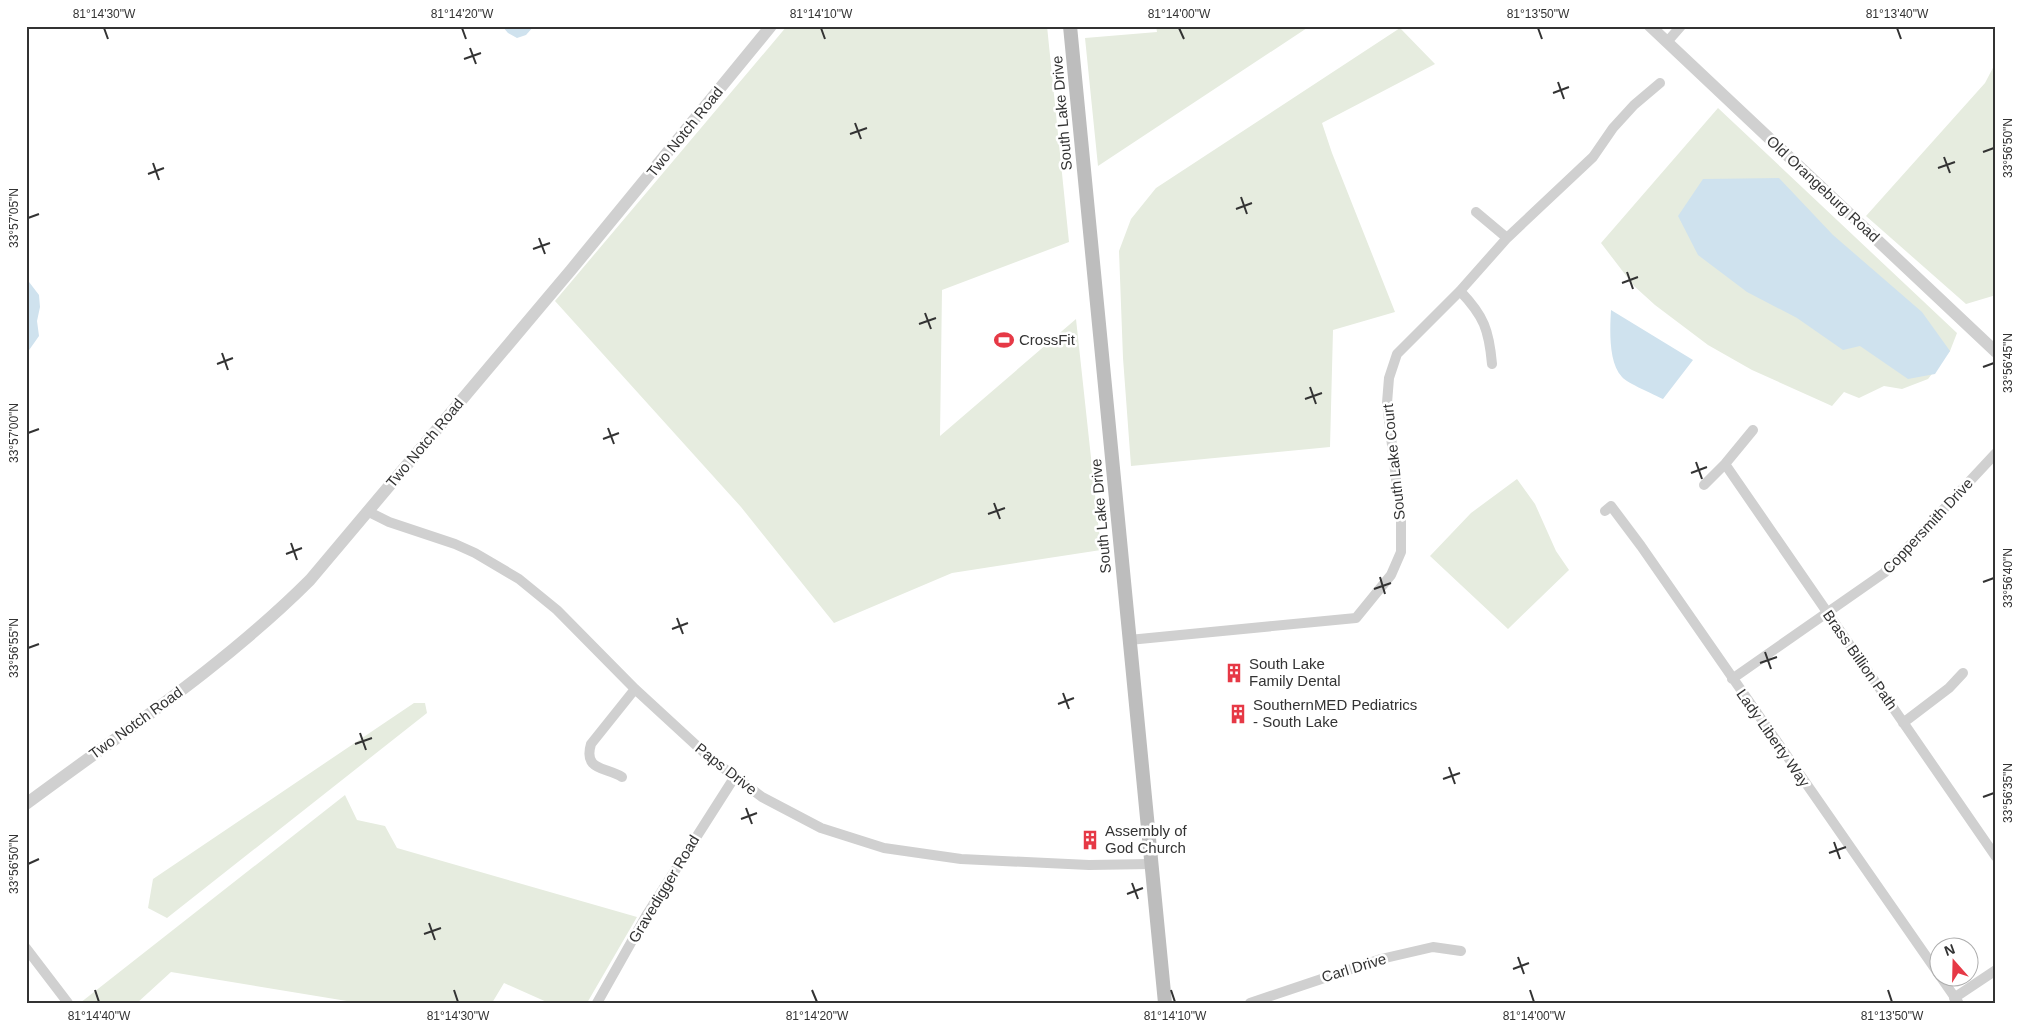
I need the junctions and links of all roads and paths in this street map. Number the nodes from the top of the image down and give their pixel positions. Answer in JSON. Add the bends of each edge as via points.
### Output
{"nodes":[{"id":1,"x":771,"y":26,"type":"edge"},
{"id":2,"x":1070,"y":26,"type":"edge"},
{"id":3,"x":1650,"y":26,"type":"edge"},
{"id":4,"x":1681,"y":26,"type":"edge"},
{"id":5,"x":1667,"y":42,"type":"junction"},
{"id":6,"x":1660,"y":83,"type":"dead end"},
{"id":7,"x":1476,"y":212,"type":"dead end"},
{"id":8,"x":1507,"y":238,"type":"junction"},
{"id":9,"x":1460,"y":291,"type":"junction"},
{"id":10,"x":1996,"y":352,"type":"edge"},
{"id":11,"x":1492,"y":364,"type":"dead end"},
{"id":12,"x":1753,"y":430,"type":"dead end"},
{"id":13,"x":1996,"y":453,"type":"edge"},
{"id":14,"x":1725,"y":464,"type":"junction"},
{"id":15,"x":1704,"y":485,"type":"dead end"},
{"id":16,"x":1605,"y":511,"type":"dead end"},
{"id":17,"x":369,"y":512,"type":"junction"},
{"id":18,"x":1827,"y":613,"type":"junction"},
{"id":19,"x":1129,"y":640,"type":"junction"},
{"id":20,"x":1963,"y":673,"type":"dead end"},
{"id":21,"x":1732,"y":680,"type":"junction"},
{"id":22,"x":635,"y":689,"type":"junction"},
{"id":23,"x":1903,"y":723,"type":"junction"},
{"id":24,"x":622,"y":777,"type":"dead end"},
{"id":25,"x":734,"y":778,"type":"junction"},
{"id":26,"x":26,"y":804,"type":"edge"},
{"id":27,"x":1996,"y":857,"type":"edge"},
{"id":28,"x":1152,"y":864,"type":"junction"},
{"id":29,"x":26,"y":948,"type":"edge"},
{"id":30,"x":1461,"y":951,"type":"dead end"},
{"id":31,"x":1930,"y":962,"type":"edge"},
{"id":32,"x":1996,"y":970,"type":"edge"},
{"id":33,"x":1947,"y":986,"type":"edge"},
{"id":34,"x":1956,"y":1000,"type":"edge"},
{"id":35,"x":68,"y":1003,"type":"edge"},
{"id":36,"x":597,"y":1003,"type":"edge"},
{"id":37,"x":1165,"y":1003,"type":"edge"},
{"id":38,"x":1250,"y":1003,"type":"edge"}],
"edges":[{"from":1,"to":17,"type":"street","name":"Two Notch Road"},
{"from":2,"to":19,"type":"main road","name":"South Lake Drive"},
{"from":3,"to":5,"type":"street","name":"Old Orangeburg Road"},
{"from":4,"to":5,"type":"street"},
{"from":5,"to":10,"type":"street","name":"Old Orangeburg Road"},
{"from":6,"to":8,"type":"street","name":"South Lake Court","via":[[1613,128],[1593,157]]},
{"from":7,"to":8,"type":"street"},
{"from":8,"to":9,"type":"street","name":"South Lake Court"},
{"from":9,"to":11,"type":"street","via":[[1471,302],[1488,331]]},
{"from":9,"to":19,"type":"street","name":"South Lake Court","via":[[1397,354],[1394,362],[1387,403],[1401,521],[1401,552],[1391,575],[1356,618]]},
{"from":12,"to":14,"type":"street"},
{"from":13,"to":18,"type":"street","name":"Coppersmith Drive","via":[[1884,574]]},
{"from":14,"to":15,"type":"street"},
{"from":14,"to":18,"type":"street","name":"Brass Billion Path"},
{"from":16,"to":21,"type":"street","name":"Lady Liberty Way","via":[[1611,506]]},
{"from":17,"to":22,"type":"street","name":"Paps Drive","via":[[456,544],[519,579],[557,610]]},
{"from":17,"to":26,"type":"street","name":"Two Notch Road","via":[[276,615],[176,695]]},
{"from":18,"to":21,"type":"street","name":"Coppersmith Drive"},
{"from":18,"to":23,"type":"street","name":"Brass Billion Path"},
{"from":19,"to":28,"type":"main road","name":"South Lake Drive"},
{"from":20,"to":23,"type":"street","via":[[1949,688]]},
{"from":21,"to":31,"type":"street","name":"Lady Liberty Way"},
{"from":22,"to":24,"type":"street","via":[[591,744],[588,753],[597,768]]},
{"from":22,"to":25,"type":"street","name":"Paps Drive"},
{"from":23,"to":27,"type":"street","name":"Brass Billion Path"},
{"from":25,"to":28,"type":"street","name":"Paps Drive","via":[[762,797],[821,828],[884,848],[961,859],[1089,865]]},
{"from":25,"to":36,"type":"street","name":"Gravedigger Road","via":[[646,916]]},
{"from":28,"to":37,"type":"main road","name":"South Lake Drive"},
{"from":29,"to":35,"type":"street"},
{"from":30,"to":38,"type":"street","name":"Carl Drive","via":[[1433,947],[1381,959]]},
{"from":32,"to":34,"type":"street"},
{"from":33,"to":34,"type":"street","name":"Lady Liberty Way"}]}
